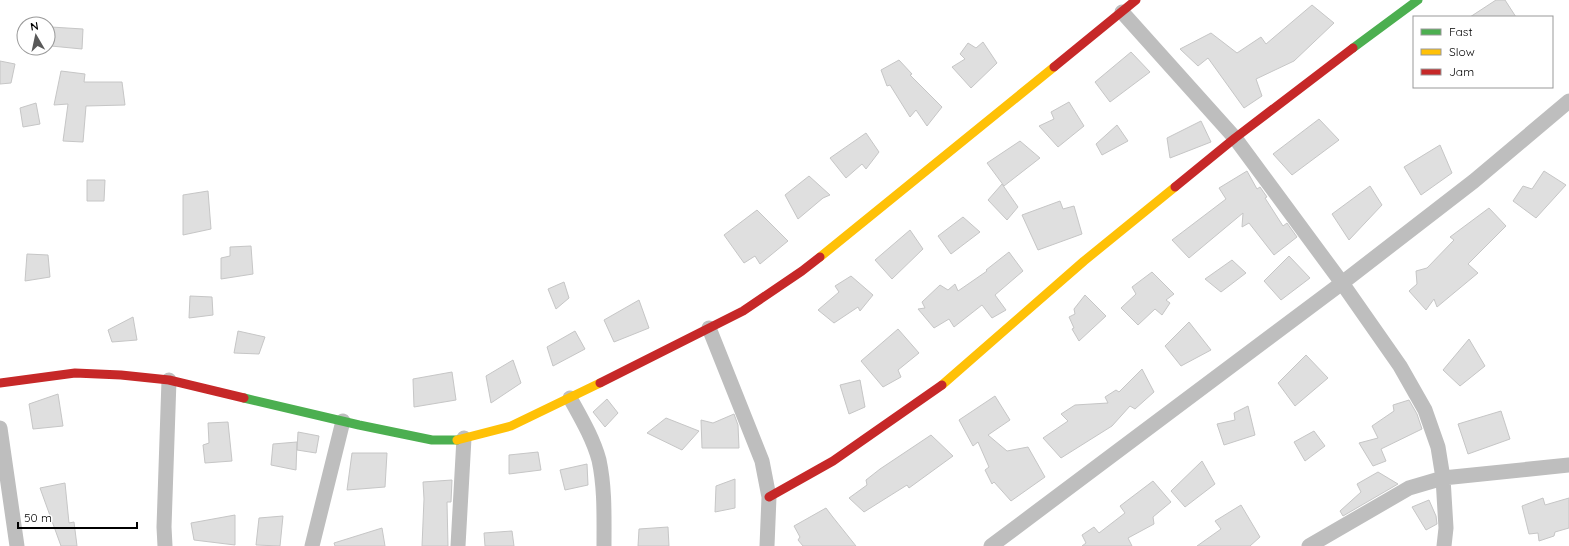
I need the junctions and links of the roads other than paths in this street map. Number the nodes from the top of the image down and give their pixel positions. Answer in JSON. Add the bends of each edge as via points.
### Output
{"nodes":[{"id":1,"x":1136,"y":0,"type":"edge"},
{"id":2,"x":1418,"y":0,"type":"edge"},
{"id":3,"x":1122,"y":12,"type":"junction"},
{"id":4,"x":1569,"y":101,"type":"edge"},
{"id":5,"x":1235,"y":138,"type":"junction"},
{"id":6,"x":1342,"y":283,"type":"junction"},
{"id":7,"x":709,"y":328,"type":"junction"},
{"id":8,"x":168,"y":380,"type":"junction"},
{"id":9,"x":0,"y":383,"type":"edge"},
{"id":10,"x":570,"y":398,"type":"junction"},
{"id":11,"x":343,"y":421,"type":"junction"},
{"id":12,"x":0,"y":428,"type":"edge"},
{"id":13,"x":464,"y":438,"type":"junction"},
{"id":14,"x":1569,"y":465,"type":"edge"},
{"id":15,"x":1443,"y":478,"type":"junction"},
{"id":16,"x":769,"y":497,"type":"junction"},
{"id":17,"x":17,"y":546,"type":"edge"},
{"id":18,"x":165,"y":546,"type":"edge"},
{"id":19,"x":312,"y":546,"type":"edge"},
{"id":20,"x":458,"y":546,"type":"edge"},
{"id":21,"x":604,"y":546,"type":"edge"},
{"id":22,"x":767,"y":546,"type":"edge"},
{"id":23,"x":991,"y":546,"type":"edge"},
{"id":24,"x":1309,"y":546,"type":"edge"},
{"id":25,"x":1444,"y":546,"type":"edge"}],
"edges":[{"from":1,"to":3,"type":"street"},
{"from":2,"to":5,"type":"street"},
{"from":3,"to":5,"type":"street"},
{"from":3,"to":7,"type":"street","via":[[802,271],[743,311]]},
{"from":4,"to":6,"type":"street","via":[[1474,181]]},
{"from":5,"to":6,"type":"street"},
{"from":5,"to":16,"type":"street","via":[[1084,261],[944,384],[832,461]]},
{"from":6,"to":15,"type":"street","via":[[1400,366],[1424,410],[1438,447]]},
{"from":6,"to":23,"type":"street"},
{"from":7,"to":10,"type":"street"},
{"from":7,"to":16,"type":"street","via":[[762,460]]},
{"from":8,"to":9,"type":"street","via":[[75,372]]},
{"from":8,"to":11,"type":"street"},
{"from":8,"to":18,"type":"street"},
{"from":10,"to":13,"type":"street","via":[[511,426]]},
{"from":10,"to":21,"type":"street","via":[[590,435],[598,459],[604,492]]},
{"from":11,"to":13,"type":"street","via":[[432,440],[453,441]]},
{"from":11,"to":19,"type":"street"},
{"from":12,"to":17,"type":"street"},
{"from":13,"to":20,"type":"street"},
{"from":14,"to":15,"type":"street"},
{"from":15,"to":24,"type":"street","via":[[1409,488]]},
{"from":15,"to":25,"type":"street","via":[[1446,528]]},
{"from":16,"to":22,"type":"street"}]}
